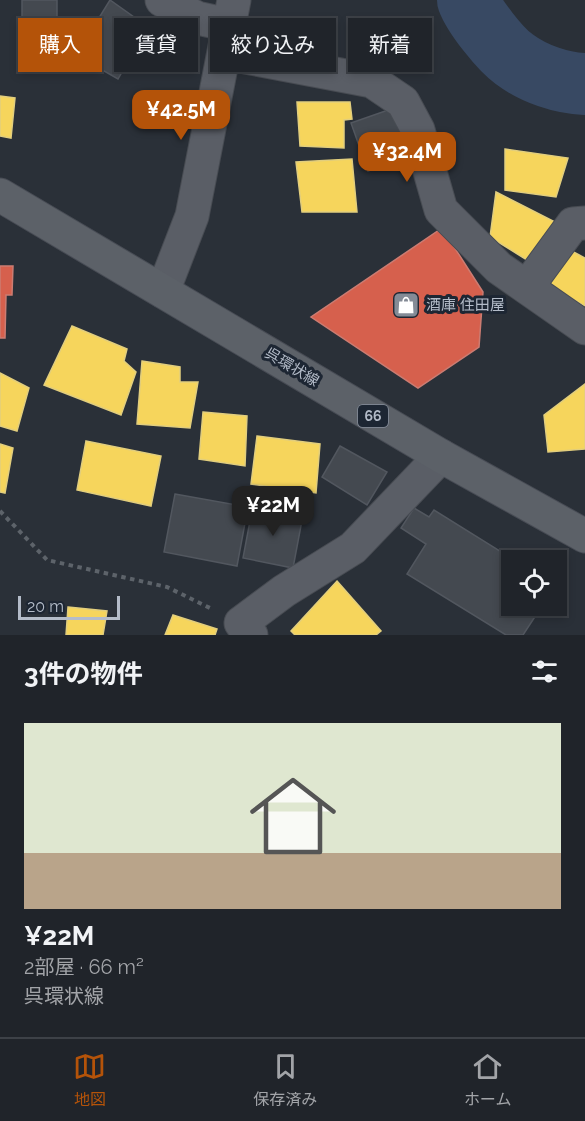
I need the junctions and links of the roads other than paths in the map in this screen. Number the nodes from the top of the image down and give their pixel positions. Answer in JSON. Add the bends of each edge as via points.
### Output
{"nodes":[{"id":1,"x":162,"y":0,"type":"edge"},
{"id":2,"x":210,"y":21,"type":"edge"},
{"id":3,"x":336,"y":67,"type":"edge"},
{"id":4,"x":220,"y":72,"type":"edge"},
{"id":5,"x":0,"y":195,"type":"edge"},
{"id":6,"x":585,"y":223,"type":"edge"},
{"id":7,"x":527,"y":287,"type":"junction"},
{"id":8,"x":163,"y":291,"type":"junction"},
{"id":9,"x":585,"y":328,"type":"edge"},
{"id":10,"x":441,"y":456,"type":"junction"},
{"id":11,"x":585,"y":537,"type":"edge"},
{"id":12,"x":246,"y":629,"type":"edge"}],
"edges":[{"from":1,"to":2,"type":"street"},
{"from":3,"to":7,"type":"street","via":[[372,81],[404,102],[418,130],[441,210],[499,268]]},
{"from":4,"to":8,"type":"street","via":[[192,216]]},
{"from":5,"to":8,"type":"main road","name":"呉環状線","number":"66"},
{"from":6,"to":7,"type":"street","via":[[573,224]]},
{"from":7,"to":9,"type":"street"},
{"from":8,"to":10,"type":"main road","name":"呉環状線","number":"66"},
{"from":10,"to":11,"type":"main road","name":"呉環状線","number":"66"},
{"from":10,"to":12,"type":"street","via":[[353,548],[284,591]]}]}
